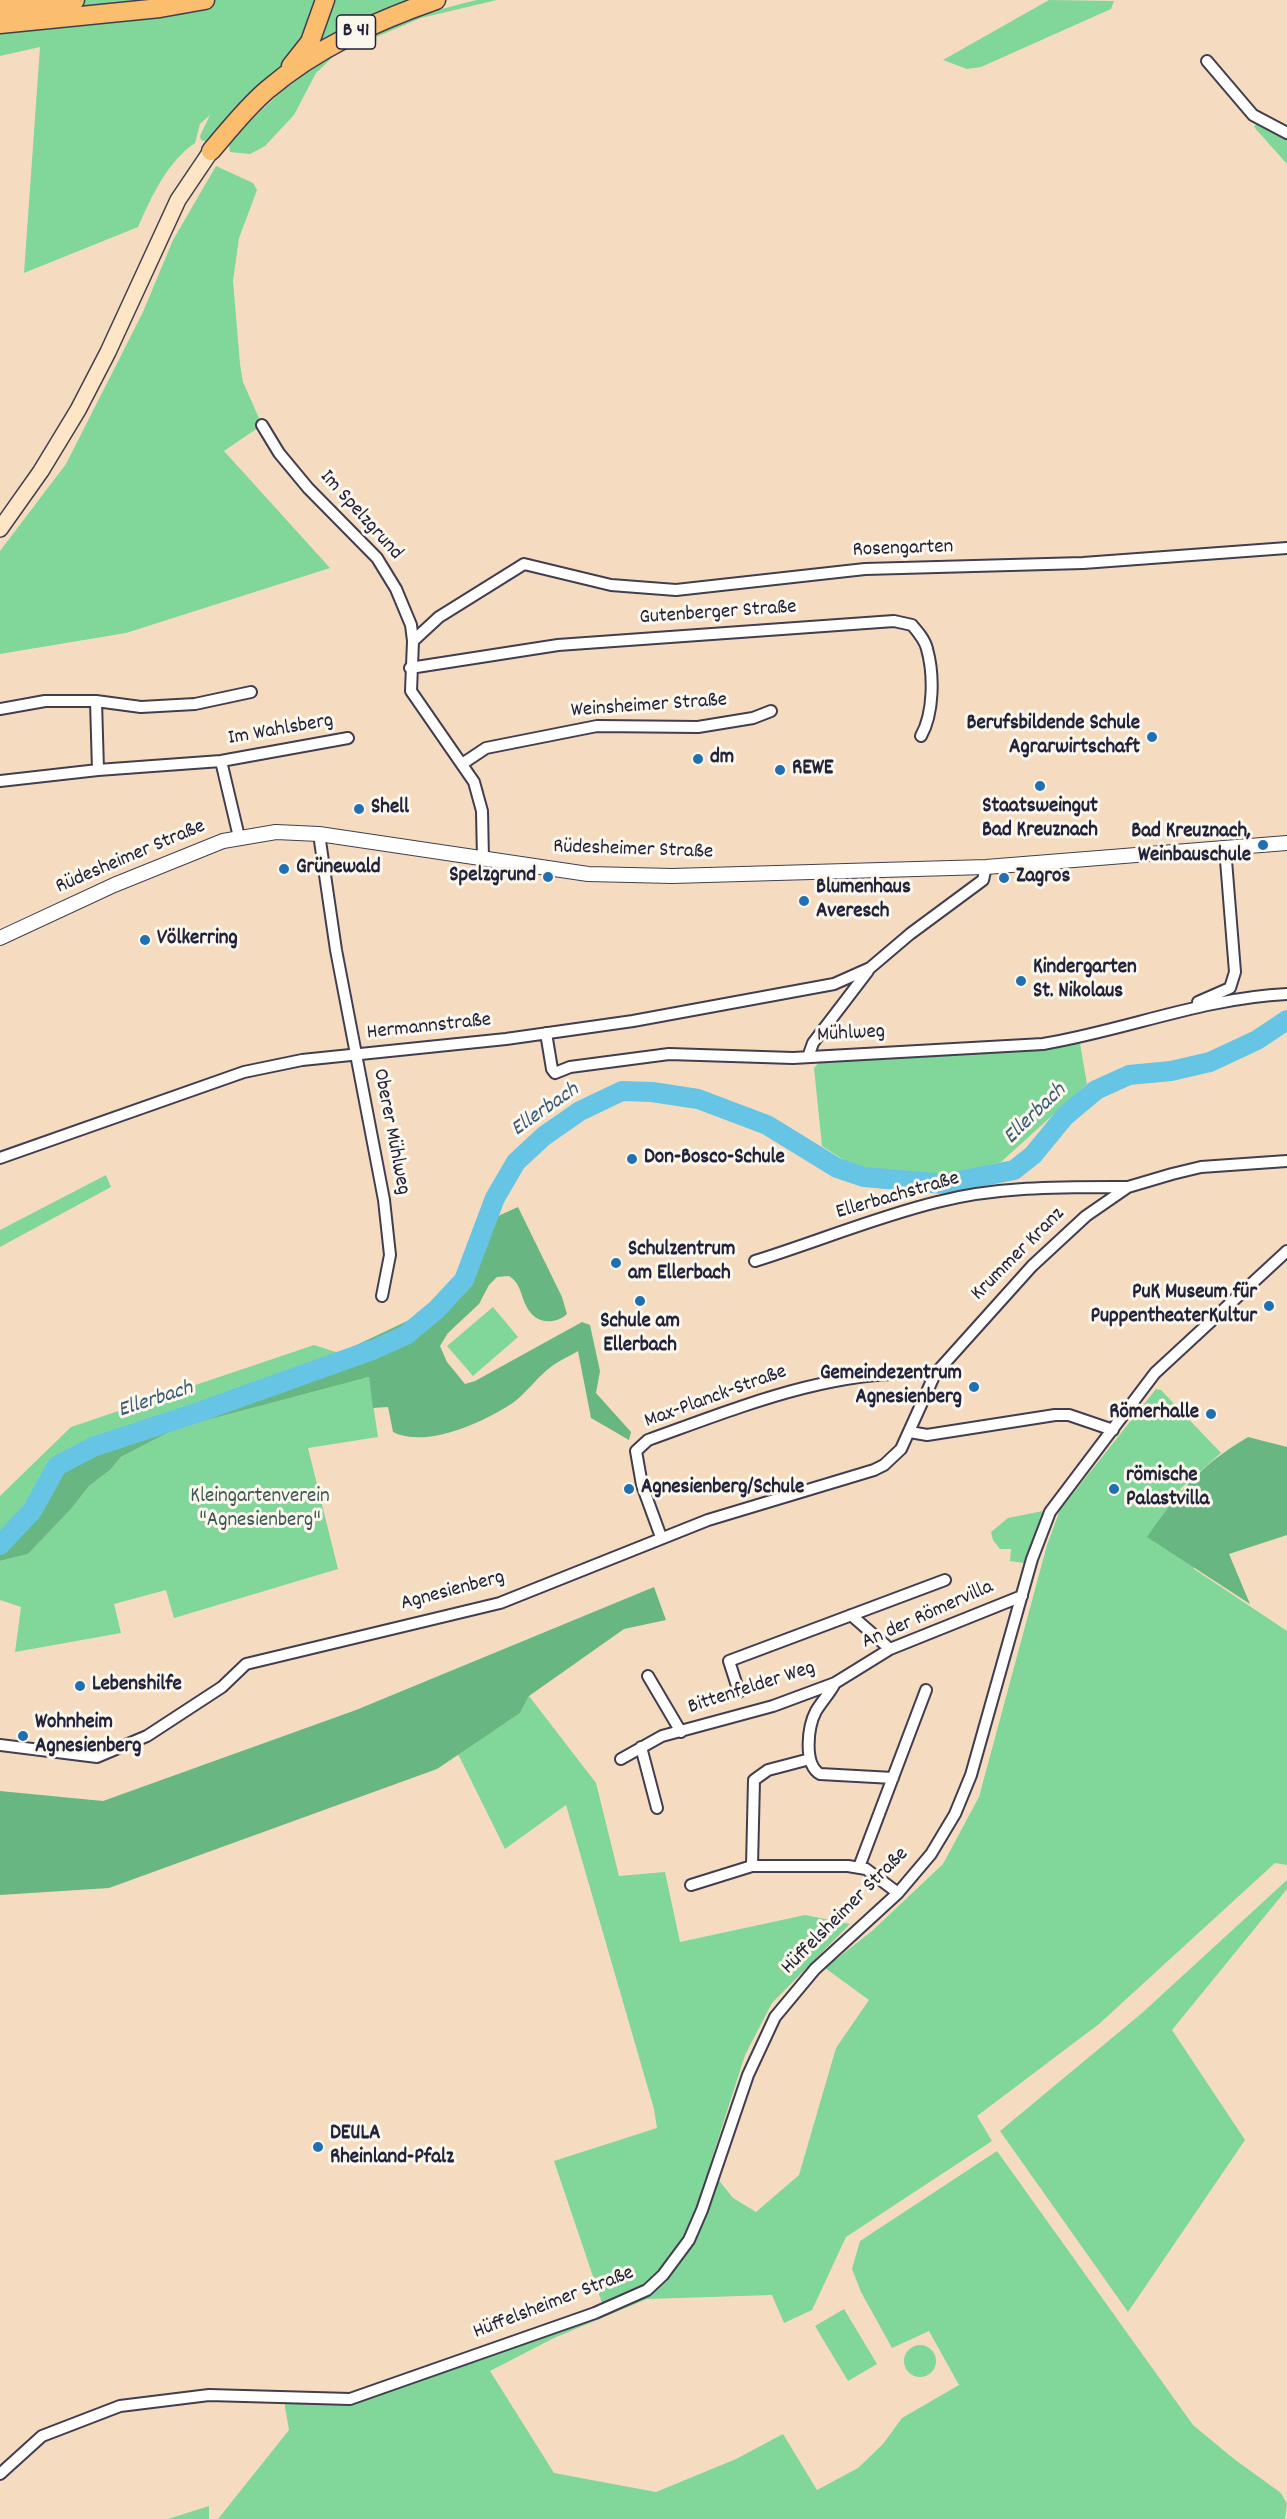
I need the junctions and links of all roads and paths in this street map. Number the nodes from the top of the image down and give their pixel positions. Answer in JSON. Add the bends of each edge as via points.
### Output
{"nodes":[{"id":1,"x":75,"y":0,"type":"edge"},
{"id":2,"x":205,"y":0,"type":"edge"},
{"id":3,"x":325,"y":0,"type":"edge"},
{"id":4,"x":436,"y":0,"type":"edge"},
{"id":5,"x":0,"y":8,"type":"edge"},
{"id":6,"x":0,"y":24,"type":"edge"},
{"id":7,"x":1207,"y":61,"type":"dead end"},
{"id":8,"x":283,"y":77,"type":"junction"},
{"id":9,"x":1287,"y":133,"type":"edge"},
{"id":10,"x":211,"y":151,"type":"joint"},
{"id":11,"x":262,"y":425,"type":"dead end"},
{"id":12,"x":0,"y":530,"type":"edge"},
{"id":13,"x":1287,"y":548,"type":"edge"},
{"id":14,"x":413,"y":641,"type":"junction"},
{"id":15,"x":410,"y":668,"type":"junction"},
{"id":16,"x":251,"y":692,"type":"dead end"},
{"id":17,"x":96,"y":701,"type":"junction"},
{"id":18,"x":0,"y":709,"type":"edge"},
{"id":19,"x":771,"y":711,"type":"dead end"},
{"id":20,"x":921,"y":736,"type":"dead end"},
{"id":21,"x":348,"y":738,"type":"dead end"},
{"id":22,"x":221,"y":761,"type":"junction"},
{"id":23,"x":462,"y":764,"type":"junction"},
{"id":24,"x":98,"y":770,"type":"junction"},
{"id":25,"x":0,"y":782,"type":"edge"},
{"id":26,"x":319,"y":834,"type":"junction"},
{"id":27,"x":239,"y":837,"type":"junction"},
{"id":28,"x":1287,"y":843,"type":"edge"},
{"id":29,"x":1225,"y":848,"type":"junction"},
{"id":30,"x":483,"y":859,"type":"junction"},
{"id":31,"x":986,"y":867,"type":"junction"},
{"id":32,"x":0,"y":938,"type":"edge"},
{"id":33,"x":870,"y":968,"type":"junction"},
{"id":34,"x":1287,"y":994,"type":"edge"},
{"id":35,"x":1188,"y":1008,"type":"junction"},
{"id":36,"x":546,"y":1033,"type":"junction"},
{"id":37,"x":356,"y":1055,"type":"junction"},
{"id":38,"x":808,"y":1058,"type":"junction"},
{"id":39,"x":0,"y":1158,"type":"edge"},
{"id":40,"x":1287,"y":1161,"type":"edge"},
{"id":41,"x":1128,"y":1187,"type":"junction"},
{"id":42,"x":1287,"y":1251,"type":"edge"},
{"id":43,"x":755,"y":1261,"type":"dead end"},
{"id":44,"x":382,"y":1296,"type":"dead end"},
{"id":45,"x":935,"y":1374,"type":"junction"},
{"id":46,"x":1113,"y":1430,"type":"junction"},
{"id":47,"x":910,"y":1432,"type":"junction"},
{"id":48,"x":661,"y":1537,"type":"junction"},
{"id":49,"x":945,"y":1580,"type":"dead end"},
{"id":50,"x":1022,"y":1596,"type":"junction"},
{"id":51,"x":851,"y":1615,"type":"junction"},
{"id":52,"x":890,"y":1649,"type":"junction"},
{"id":53,"x":648,"y":1677,"type":"dead end"},
{"id":54,"x":835,"y":1683,"type":"junction"},
{"id":55,"x":926,"y":1690,"type":"dead end"},
{"id":56,"x":739,"y":1692,"type":"dead end"},
{"id":57,"x":681,"y":1732,"type":"junction"},
{"id":58,"x":0,"y":1745,"type":"edge"},
{"id":59,"x":641,"y":1747,"type":"junction"},
{"id":60,"x":621,"y":1759,"type":"dead end"},
{"id":61,"x":810,"y":1759,"type":"junction"},
{"id":62,"x":893,"y":1778,"type":"junction"},
{"id":63,"x":657,"y":1808,"type":"dead end"},
{"id":64,"x":752,"y":1866,"type":"junction"},
{"id":65,"x":859,"y":1867,"type":"junction"},
{"id":66,"x":691,"y":1885,"type":"dead end"},
{"id":67,"x":898,"y":1893,"type":"junction"},
{"id":68,"x":0,"y":2474,"type":"edge"}],
"edges":[{"from":1,"to":5,"type":"highway"},
{"from":2,"to":6,"type":"highway"},
{"from":3,"to":8,"type":"highway","number":"B 41","via":[[310,42]]},
{"from":4,"to":8,"type":"highway","number":"B 41","via":[[385,18],[345,38]]},
{"from":7,"to":9,"type":"street","via":[[1253,115]]},
{"from":8,"to":10,"type":"highway","number":"B 41","via":[[265,91]]},
{"from":10,"to":12,"type":"main road","via":[[178,201],[78,410]]},
{"from":11,"to":14,"type":"street","name":"Im Spelzgrund","via":[[297,476],[365,543],[387,571],[405,610]]},
{"from":13,"to":14,"type":"street","name":"Rosengarten","via":[[1083,563],[865,569],[676,590],[611,585],[524,564],[439,617]]},
{"from":14,"to":15,"type":"street","name":"Im Spelzgrund"},
{"from":15,"to":20,"type":"street","name":"Gutenberger Straße","via":[[558,645],[894,621],[912,625],[927,648],[929,722]]},
{"from":15,"to":23,"type":"street","name":"Im Spelzgrund","via":[[410,685],[416,701]]},
{"from":16,"to":17,"type":"street","name":"Im Wahlsberg","via":[[184,705],[141,707]]},
{"from":17,"to":18,"type":"street","name":"Im Wahlsberg","via":[[45,701]]},
{"from":17,"to":24,"type":"street"},
{"from":19,"to":23,"type":"street","name":"Weinsheimer Straße","via":[[698,727],[597,726],[486,748]]},
{"from":21,"to":22,"type":"street","name":"Im Wahlsberg"},
{"from":22,"to":24,"type":"street","name":"Im Wahlsberg"},
{"from":22,"to":27,"type":"street","name":"Im Wahlsberg"},
{"from":23,"to":30,"type":"street","name":"Im Spelzgrund","via":[[480,798]]},
{"from":24,"to":25,"type":"street","name":"Im Wahlsberg"},
{"from":26,"to":27,"type":"street","name":"Rüdesheimer Straße","via":[[276,832]]},
{"from":26,"to":30,"type":"street","name":"Rüdesheimer Straße"},
{"from":26,"to":37,"type":"street","name":"Oberer Mühlweg"},
{"from":27,"to":32,"type":"street","name":"Rüdesheimer Straße","via":[[203,847]]},
{"from":28,"to":29,"type":"street","name":"Rüdesheimer Straße"},
{"from":29,"to":31,"type":"street","name":"Rüdesheimer Straße"},
{"from":29,"to":35,"type":"street","name":"Mühlweg","via":[[1235,972],[1230,988]]},
{"from":30,"to":31,"type":"street","name":"Rüdesheimer Straße","via":[[588,874],[672,876]]},
{"from":31,"to":33,"type":"street","name":"Hermannstraße","via":[[983,880]]},
{"from":33,"to":36,"type":"street","name":"Hermannstraße","via":[[834,984]]},
{"from":33,"to":38,"type":"street","name":"Hermannstraße","via":[[813,1043]]},
{"from":34,"to":35,"type":"street","name":"Mühlweg"},
{"from":35,"to":38,"type":"street","name":"Mühlweg","via":[[1080,1038],[1043,1044]]},
{"from":36,"to":37,"type":"street","name":"Hermannstraße"},
{"from":36,"to":38,"type":"street","name":"Mühlweg","via":[[555,1073],[570,1067],[669,1053]]},
{"from":37,"to":39,"type":"street","name":"Hermannstraße","via":[[302,1060],[244,1072]]},
{"from":37,"to":44,"type":"street","name":"Oberer Mühlweg","via":[[390,1247]]},
{"from":40,"to":41,"type":"street","name":"Krummer Kranz","via":[[1201,1167]]},
{"from":41,"to":43,"type":"street","name":"Ellerbachstraße","via":[[1054,1187],[962,1197]]},
{"from":41,"to":45,"type":"street","name":"Krummer Kranz","via":[[1049,1248]]},
{"from":42,"to":46,"type":"street","name":"Hüffelsheimer Straße","via":[[1155,1373]]},
{"from":45,"to":47,"type":"street","name":"Agnesienberg"},
{"from":45,"to":48,"type":"street","name":"Max-Planck-Straße","via":[[861,1376],[817,1385],[771,1396],[648,1440],[636,1451],[636,1464]]},
{"from":46,"to":47,"type":"street","via":[[1069,1415],[1055,1415],[927,1435]]},
{"from":46,"to":50,"type":"street","name":"Hüffelsheimer Straße","via":[[1050,1512]]},
{"from":47,"to":48,"type":"street","name":"Agnesienberg","via":[[893,1458],[874,1470]]},
{"from":48,"to":58,"type":"street","name":"Agnesienberg","via":[[500,1604],[246,1664],[222,1687],[147,1736],[97,1757]]},
{"from":49,"to":51,"type":"street"},
{"from":50,"to":52,"type":"street","name":"An der Römervilla"},
{"from":50,"to":67,"type":"street","name":"Hüffelsheimer Straße","via":[[964,1796],[945,1832]]},
{"from":51,"to":52,"type":"street"},
{"from":51,"to":56,"type":"street","via":[[729,1661]]},
{"from":52,"to":54,"type":"street","name":"An der Römervilla"},
{"from":53,"to":57,"type":"street","name":"Bittenfelder Weg"},
{"from":54,"to":57,"type":"street","name":"Bittenfelder Weg","via":[[773,1706]]},
{"from":54,"to":61,"type":"street","name":"An der Römervilla","via":[[814,1717]]},
{"from":55,"to":62,"type":"street"},
{"from":57,"to":59,"type":"street","name":"Bittenfelder Weg"},
{"from":59,"to":60,"type":"street","name":"Bittenfelder Weg"},
{"from":59,"to":63,"type":"street"},
{"from":61,"to":62,"type":"street","via":[[820,1774]]},
{"from":61,"to":64,"type":"street","via":[[768,1770],[754,1780]]},
{"from":62,"to":65,"type":"street"},
{"from":64,"to":65,"type":"street"},
{"from":64,"to":66,"type":"street"},
{"from":65,"to":67,"type":"street"},
{"from":67,"to":68,"type":"street","name":"Hüffelsheimer Straße","via":[[815,1969],[775,2017],[744,2085],[689,2240],[647,2290],[596,2313],[350,2399],[209,2395],[120,2406],[42,2436]]}]}
